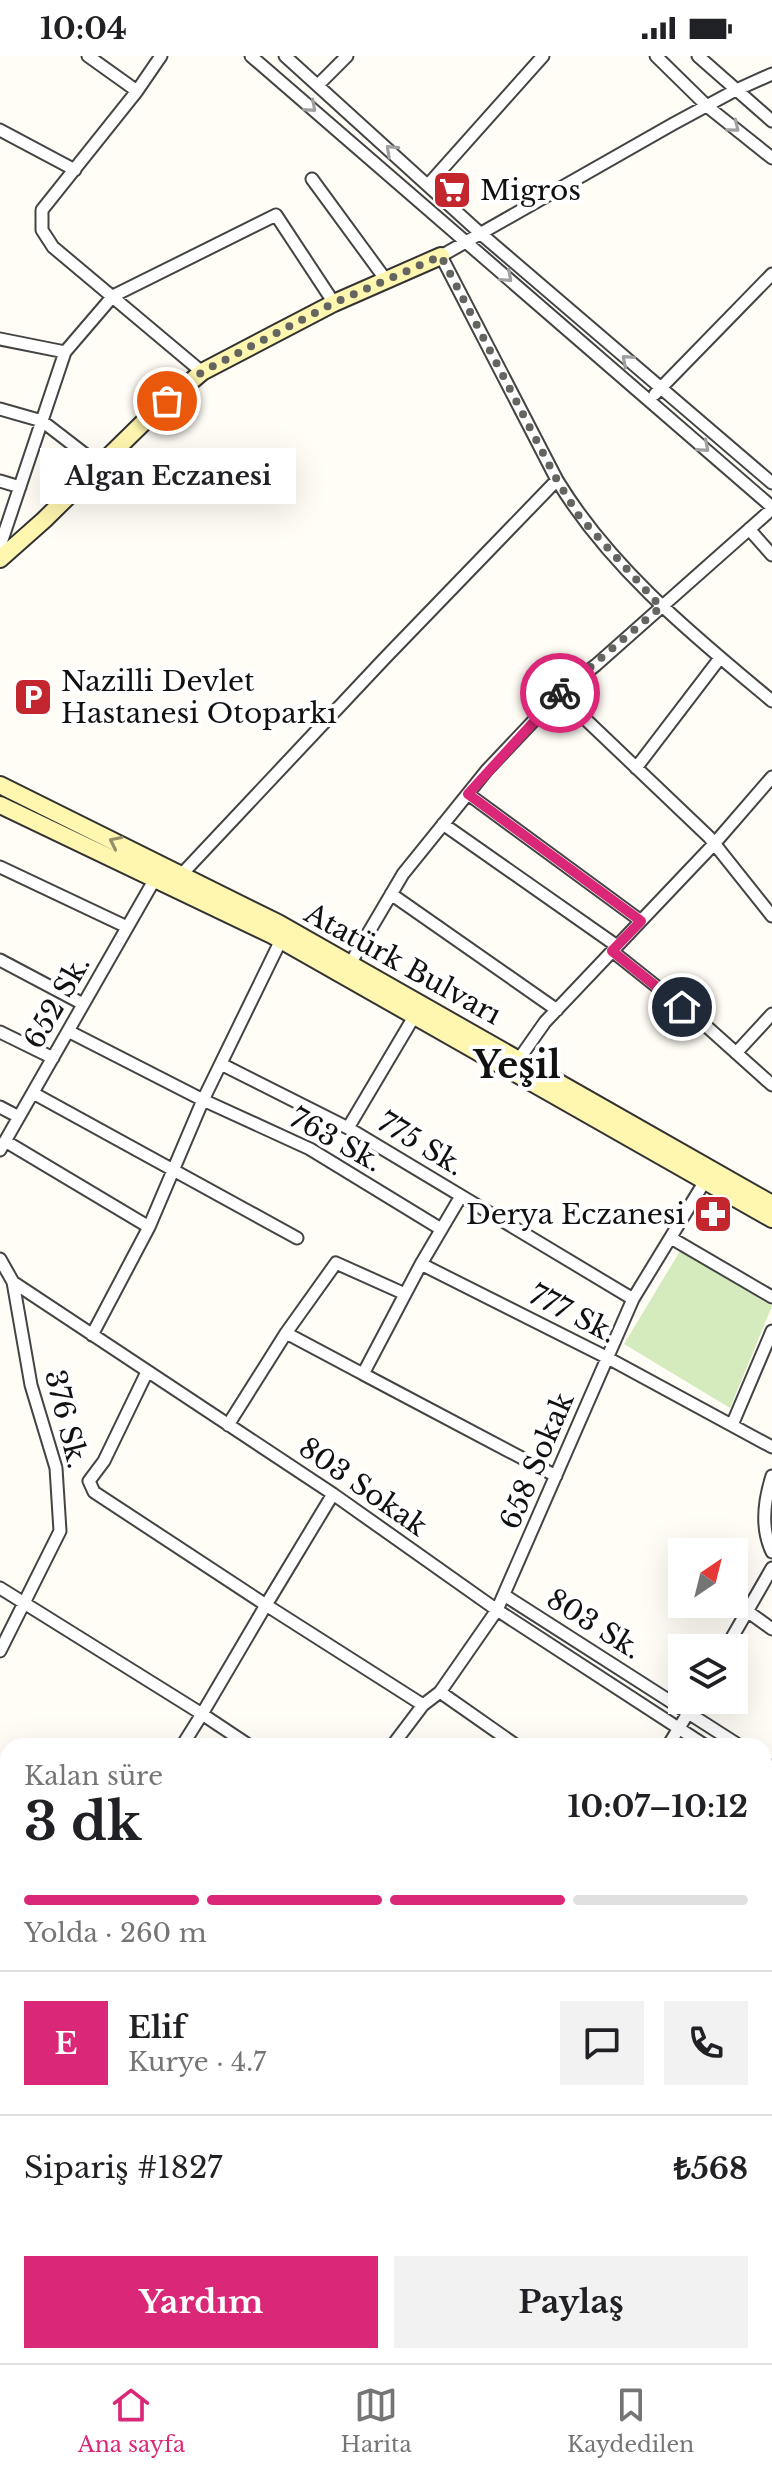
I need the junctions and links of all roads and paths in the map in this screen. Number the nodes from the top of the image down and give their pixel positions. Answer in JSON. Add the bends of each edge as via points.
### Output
{"nodes":[{"id":1,"x":88,"y":56,"type":"edge"},
{"id":2,"x":161,"y":56,"type":"edge"},
{"id":3,"x":251,"y":56,"type":"edge"},
{"id":4,"x":285,"y":56,"type":"edge"},
{"id":5,"x":347,"y":56,"type":"edge"},
{"id":6,"x":543,"y":56,"type":"edge"},
{"id":7,"x":656,"y":56,"type":"edge"},
{"id":8,"x":698,"y":56,"type":"edge"},
{"id":9,"x":772,"y":74,"type":"edge"},
{"id":10,"x":319,"y":84,"type":"junction"},
{"id":11,"x":137,"y":91,"type":"junction"},
{"id":12,"x":734,"y":91,"type":"junction"},
{"id":13,"x":708,"y":107,"type":"junction"},
{"id":14,"x":772,"y":121,"type":"edge"},
{"id":15,"x":0,"y":130,"type":"edge"},
{"id":16,"x":772,"y":158,"type":"edge"},
{"id":17,"x":75,"y":170,"type":"junction"},
{"id":18,"x":312,"y":179,"type":"dead end"},
{"id":19,"x":428,"y":185,"type":"junction"},
{"id":20,"x":480,"y":233,"type":"junction"},
{"id":21,"x":467,"y":241,"type":"junction"},
{"id":22,"x":441,"y":256,"type":"junction"},
{"id":23,"x":772,"y":274,"type":"edge"},
{"id":24,"x":386,"y":280,"type":"junction"},
{"id":25,"x":113,"y":296,"type":"junction"},
{"id":26,"x":334,"y":303,"type":"junction"},
{"id":27,"x":0,"y":339,"type":"edge"},
{"id":28,"x":65,"y":352,"type":"junction"},
{"id":29,"x":202,"y":372,"type":"junction"},
{"id":30,"x":660,"y":388,"type":"junction"},
{"id":31,"x":650,"y":399,"type":"junction"},
{"id":32,"x":0,"y":409,"type":"edge"},
{"id":33,"x":42,"y":421,"type":"junction"},
{"id":34,"x":99,"y":465,"type":"junction"},
{"id":35,"x":557,"y":480,"type":"junction"},
{"id":36,"x":0,"y":481,"type":"edge"},
{"id":37,"x":772,"y":483,"type":"edge"},
{"id":38,"x":20,"y":487,"type":"junction"},
{"id":39,"x":772,"y":508,"type":"edge"},
{"id":40,"x":749,"y":529,"type":"junction"},
{"id":41,"x":0,"y":546,"type":"edge"},
{"id":42,"x":772,"y":555,"type":"edge"},
{"id":43,"x":0,"y":559,"type":"edge"},
{"id":44,"x":661,"y":607,"type":"junction"},
{"id":45,"x":720,"y":658,"type":"junction"},
{"id":46,"x":559,"y":694,"type":"junction"},
{"id":47,"x":772,"y":701,"type":"edge"},
{"id":48,"x":636,"y":768,"type":"junction"},
{"id":49,"x":772,"y":777,"type":"edge"},
{"id":50,"x":0,"y":785,"type":"edge"},
{"id":51,"x":468,"y":794,"type":"junction"},
{"id":52,"x":0,"y":805,"type":"edge"},
{"id":53,"x":443,"y":824,"type":"junction"},
{"id":54,"x":714,"y":844,"type":"junction"},
{"id":55,"x":0,"y":867,"type":"edge"},
{"id":56,"x":181,"y":875,"type":"junction"},
{"id":57,"x":156,"y":877,"type":"junction"},
{"id":58,"x":391,"y":894,"type":"junction"},
{"id":59,"x":772,"y":916,"type":"edge"},
{"id":60,"x":641,"y":921,"type":"junction"},
{"id":61,"x":127,"y":927,"type":"junction"},
{"id":62,"x":281,"y":940,"type":"junction"},
{"id":63,"x":615,"y":948,"type":"junction"},
{"id":64,"x":0,"y":960,"type":"edge"},
{"id":65,"x":350,"y":964,"type":"junction"},
{"id":66,"x":83,"y":1004,"type":"junction"},
{"id":67,"x":557,"y":1010,"type":"junction"},
{"id":68,"x":772,"y":1014,"type":"edge"},
{"id":69,"x":415,"y":1015,"type":"junction"},
{"id":70,"x":68,"y":1031,"type":"junction"},
{"id":71,"x":0,"y":1032,"type":"edge"},
{"id":72,"x":736,"y":1053,"type":"junction"},
{"id":73,"x":53,"y":1058,"type":"junction"},
{"id":74,"x":519,"y":1059,"type":"junction"},
{"id":75,"x":221,"y":1064,"type":"junction"},
{"id":76,"x":772,"y":1085,"type":"edge"},
{"id":77,"x":33,"y":1093,"type":"junction"},
{"id":78,"x":203,"y":1100,"type":"junction"},
{"id":79,"x":0,"y":1107,"type":"edge"},
{"id":80,"x":19,"y":1117,"type":"junction"},
{"id":81,"x":348,"y":1128,"type":"junction"},
{"id":82,"x":3,"y":1145,"type":"edge"},
{"id":83,"x":173,"y":1170,"type":"junction"},
{"id":84,"x":705,"y":1181,"type":"junction"},
{"id":85,"x":461,"y":1196,"type":"junction"},
{"id":86,"x":772,"y":1204,"type":"edge"},
{"id":87,"x":772,"y":1219,"type":"edge"},
{"id":88,"x":149,"y":1227,"type":"junction"},
{"id":89,"x":441,"y":1229,"type":"junction"},
{"id":90,"x":297,"y":1238,"type":"dead end"},
{"id":91,"x":671,"y":1238,"type":"junction"},
{"id":92,"x":0,"y":1259,"type":"edge"},
{"id":93,"x":421,"y":1264,"type":"junction"},
{"id":94,"x":13,"y":1282,"type":"junction"},
{"id":95,"x":405,"y":1294,"type":"junction"},
{"id":96,"x":772,"y":1297,"type":"edge"},
{"id":97,"x":633,"y":1299,"type":"junction"},
{"id":98,"x":772,"y":1331,"type":"edge"},
{"id":99,"x":286,"y":1333,"type":"junction"},
{"id":100,"x":92,"y":1335,"type":"junction"},
{"id":101,"x":606,"y":1357,"type":"junction"},
{"id":102,"x":147,"y":1372,"type":"junction"},
{"id":103,"x":363,"y":1374,"type":"junction"},
{"id":104,"x":228,"y":1425,"type":"junction"},
{"id":105,"x":732,"y":1425,"type":"junction"},
{"id":106,"x":772,"y":1447,"type":"edge"},
{"id":107,"x":556,"y":1476,"type":"junction"},
{"id":108,"x":772,"y":1476,"type":"edge"},
{"id":109,"x":333,"y":1494,"type":"junction"},
{"id":110,"x":768,"y":1526,"type":"edge"},
{"id":111,"x":772,"y":1552,"type":"edge"},
{"id":112,"x":772,"y":1568,"type":"edge"},
{"id":113,"x":0,"y":1588,"type":"edge"},
{"id":114,"x":504,"y":1595,"type":"junction"},
{"id":115,"x":24,"y":1603,"type":"junction"},
{"id":116,"x":266,"y":1605,"type":"junction"},
{"id":117,"x":748,"y":1609,"type":"edge"},
{"id":118,"x":497,"y":1610,"type":"junction"},
{"id":119,"x":748,"y":1612,"type":"edge"},
{"id":120,"x":772,"y":1629,"type":"edge"},
{"id":121,"x":0,"y":1651,"type":"edge"},
{"id":122,"x":440,"y":1692,"type":"junction"},
{"id":123,"x":668,"y":1699,"type":"edge"},
{"id":124,"x":423,"y":1705,"type":"junction"},
{"id":125,"x":202,"y":1714,"type":"junction"},
{"id":126,"x":688,"y":1714,"type":"edge"},
{"id":127,"x":692,"y":1714,"type":"edge"},
{"id":128,"x":679,"y":1728,"type":"junction"},
{"id":129,"x":187,"y":1738,"type":"edge"},
{"id":130,"x":238,"y":1738,"type":"edge"},
{"id":131,"x":398,"y":1738,"type":"edge"},
{"id":132,"x":506,"y":1738,"type":"edge"},
{"id":133,"x":673,"y":1738,"type":"edge"},
{"id":134,"x":694,"y":1738,"type":"edge"},
{"id":135,"x":728,"y":1738,"type":"edge"}],
"edges":[{"from":1,"to":11,"type":"street"},
{"from":2,"to":11,"type":"street"},
{"from":3,"to":21,"type":"street","one_way":true},
{"from":4,"to":10,"type":"street"},
{"from":5,"to":10,"type":"street"},
{"from":6,"to":19,"type":"street"},
{"from":7,"to":13,"type":"street"},
{"from":8,"to":12,"type":"street"},
{"from":9,"to":12,"type":"street"},
{"from":19,"to":10,"type":"street","one_way":true},
{"from":11,"to":17,"type":"street"},
{"from":12,"to":13,"type":"street"},
{"from":12,"to":14,"type":"street"},
{"from":13,"to":16,"type":"street","one_way":true},
{"from":13,"to":20,"type":"street"},
{"from":15,"to":17,"type":"street"},
{"from":17,"to":25,"type":"street","via":[[42,210],[42,230],[53,247]]},
{"from":18,"to":24,"type":"street"},
{"from":19,"to":20,"type":"street"},
{"from":20,"to":21,"type":"street"},
{"from":30,"to":20,"type":"street","one_way":true},
{"from":21,"to":22,"type":"street"},
{"from":21,"to":31,"type":"street","one_way":true},
{"from":22,"to":24,"type":"main road"},
{"from":22,"to":35,"type":"street"},
{"from":23,"to":30,"type":"street"},
{"from":24,"to":26,"type":"main road"},
{"from":25,"to":26,"type":"street","via":[[276,215]]},
{"from":25,"to":28,"type":"street"},
{"from":25,"to":29,"type":"street"},
{"from":26,"to":29,"type":"main road"},
{"from":27,"to":28,"type":"street"},
{"from":28,"to":33,"type":"street"},
{"from":29,"to":34,"type":"main road"},
{"from":30,"to":31,"type":"street"},
{"from":30,"to":37,"type":"street"},
{"from":31,"to":39,"type":"street","one_way":true},
{"from":32,"to":33,"type":"street"},
{"from":33,"to":34,"type":"street"},
{"from":33,"to":38,"type":"street"},
{"from":34,"to":43,"type":"main road"},
{"from":35,"to":44,"type":"street","via":[[579,516]]},
{"from":35,"to":56,"type":"street"},
{"from":36,"to":38,"type":"street"},
{"from":38,"to":41,"type":"street"},
{"from":39,"to":40,"type":"street"},
{"from":40,"to":42,"type":"street"},
{"from":40,"to":44,"type":"street"},
{"from":44,"to":45,"type":"street"},
{"from":44,"to":46,"type":"street"},
{"from":45,"to":47,"type":"street"},
{"from":45,"to":48,"type":"street"},
{"from":46,"to":48,"type":"street"},
{"from":46,"to":51,"type":"street"},
{"from":48,"to":54,"type":"street"},
{"from":49,"to":54,"type":"street"},
{"from":56,"to":50,"type":"main road","name":"Atatürk Bulvarı","one_way":true},
{"from":51,"to":53,"type":"street"},
{"from":51,"to":60,"type":"street"},
{"from":52,"to":57,"type":"main road","name":"Atatürk Bulvarı"},
{"from":53,"to":58,"type":"street"},
{"from":53,"to":63,"type":"street"},
{"from":54,"to":59,"type":"street"},
{"from":54,"to":60,"type":"street"},
{"from":55,"to":61,"type":"street"},
{"from":56,"to":65,"type":"main road","name":"Atatürk Bulvarı"},
{"from":57,"to":61,"type":"street","name":"652 Sk."},
{"from":57,"to":62,"type":"main road","name":"Atatürk Bulvarı"},
{"from":58,"to":65,"type":"street"},
{"from":58,"to":67,"type":"street"},
{"from":60,"to":63,"type":"street"},
{"from":61,"to":66,"type":"street","name":"652 Sk."},
{"from":62,"to":69,"type":"main road","name":"Atatürk Bulvarı"},
{"from":62,"to":75,"type":"street"},
{"from":63,"to":67,"type":"street"},
{"from":63,"to":72,"type":"street"},
{"from":64,"to":66,"type":"street"},
{"from":65,"to":74,"type":"main road","name":"Atatürk Bulvarı"},
{"from":66,"to":70,"type":"street","name":"652 Sk."},
{"from":67,"to":74,"type":"street"},
{"from":68,"to":72,"type":"street"},
{"from":69,"to":81,"type":"street"},
{"from":69,"to":84,"type":"main road","name":"Atatürk Bulvarı"},
{"from":70,"to":73,"type":"street","name":"652 Sk."},
{"from":70,"to":78,"type":"street","name":"763 Sk."},
{"from":71,"to":73,"type":"street"},
{"from":72,"to":76,"type":"street"},
{"from":73,"to":77,"type":"street","name":"652 Sk."},
{"from":74,"to":86,"type":"main road","name":"Atatürk Bulvarı"},
{"from":75,"to":78,"type":"street"},
{"from":75,"to":81,"type":"street","name":"775 Sk."},
{"from":77,"to":80,"type":"street","name":"652 Sk."},
{"from":77,"to":83,"type":"street"},
{"from":78,"to":83,"type":"street"},
{"from":78,"to":89,"type":"street","name":"763 Sk.","via":[[310,1149]]},
{"from":79,"to":80,"type":"street"},
{"from":80,"to":82,"type":"street","name":"652 Sk."},
{"from":81,"to":85,"type":"street","name":"775 Sk."},
{"from":82,"to":88,"type":"street"},
{"from":83,"to":88,"type":"street"},
{"from":83,"to":90,"type":"street"},
{"from":84,"to":87,"type":"main road","name":"Atatürk Bulvarı"},
{"from":84,"to":91,"type":"street","name":"658 Sokak"},
{"from":85,"to":89,"type":"street"},
{"from":85,"to":97,"type":"street","name":"775 Sk."},
{"from":88,"to":100,"type":"street"},
{"from":89,"to":93,"type":"street"},
{"from":91,"to":96,"type":"street"},
{"from":91,"to":97,"type":"street","name":"658 Sokak"},
{"from":92,"to":94,"type":"street","name":"803 Sokak"},
{"from":93,"to":95,"type":"street"},
{"from":93,"to":101,"type":"street","name":"777 Sk."},
{"from":94,"to":100,"type":"street","name":"803 Sokak"},
{"from":94,"to":115,"type":"street","name":"376 Sk.","via":[[31,1385],[56,1468],[60,1531]]},
{"from":95,"to":99,"type":"street","via":[[336,1263]]},
{"from":95,"to":103,"type":"street"},
{"from":97,"to":101,"type":"street","name":"658 Sokak"},
{"from":98,"to":105,"type":"street"},
{"from":99,"to":103,"type":"street"},
{"from":99,"to":104,"type":"street"},
{"from":100,"to":102,"type":"street","name":"803 Sokak"},
{"from":101,"to":105,"type":"street","name":"777 Sk."},
{"from":101,"to":107,"type":"street","name":"658 Sokak"},
{"from":102,"to":104,"type":"street","name":"803 Sokak"},
{"from":102,"to":116,"type":"street","via":[[89,1481],[94,1492]]},
{"from":103,"to":107,"type":"street"},
{"from":104,"to":109,"type":"street","name":"803 Sokak"},
{"from":105,"to":106,"type":"street","name":"777 Sk."},
{"from":107,"to":114,"type":"street","name":"658 Sokak"},
{"from":108,"to":110,"type":"street"},
{"from":109,"to":116,"type":"street"},
{"from":109,"to":118,"type":"street","name":"803 Sokak"},
{"from":110,"to":111,"type":"street","via":[[765,1537]]},
{"from":112,"to":117,"type":"street"},
{"from":113,"to":115,"type":"street"},
{"from":114,"to":118,"type":"street","name":"658 Sokak"},
{"from":114,"to":123,"type":"street","name":"803 Sk."},
{"from":115,"to":121,"type":"street","name":"376 Sk."},
{"from":115,"to":125,"type":"street"},
{"from":116,"to":124,"type":"street"},
{"from":116,"to":125,"type":"street"},
{"from":118,"to":122,"type":"street","name":"658 Sokak"},
{"from":118,"to":128,"type":"street","name":"803 Sokak"},
{"from":119,"to":120,"type":"street"},
{"from":122,"to":124,"type":"street","name":"658 Sokak"},
{"from":122,"to":132,"type":"street"},
{"from":124,"to":131,"type":"street","name":"658 Sokak"},
{"from":125,"to":129,"type":"street"},
{"from":125,"to":130,"type":"street"},
{"from":126,"to":128,"type":"street"},
{"from":127,"to":135,"type":"street","name":"803 Sk."},
{"from":128,"to":133,"type":"street"},
{"from":128,"to":134,"type":"street","name":"803 Sokak"}]}
